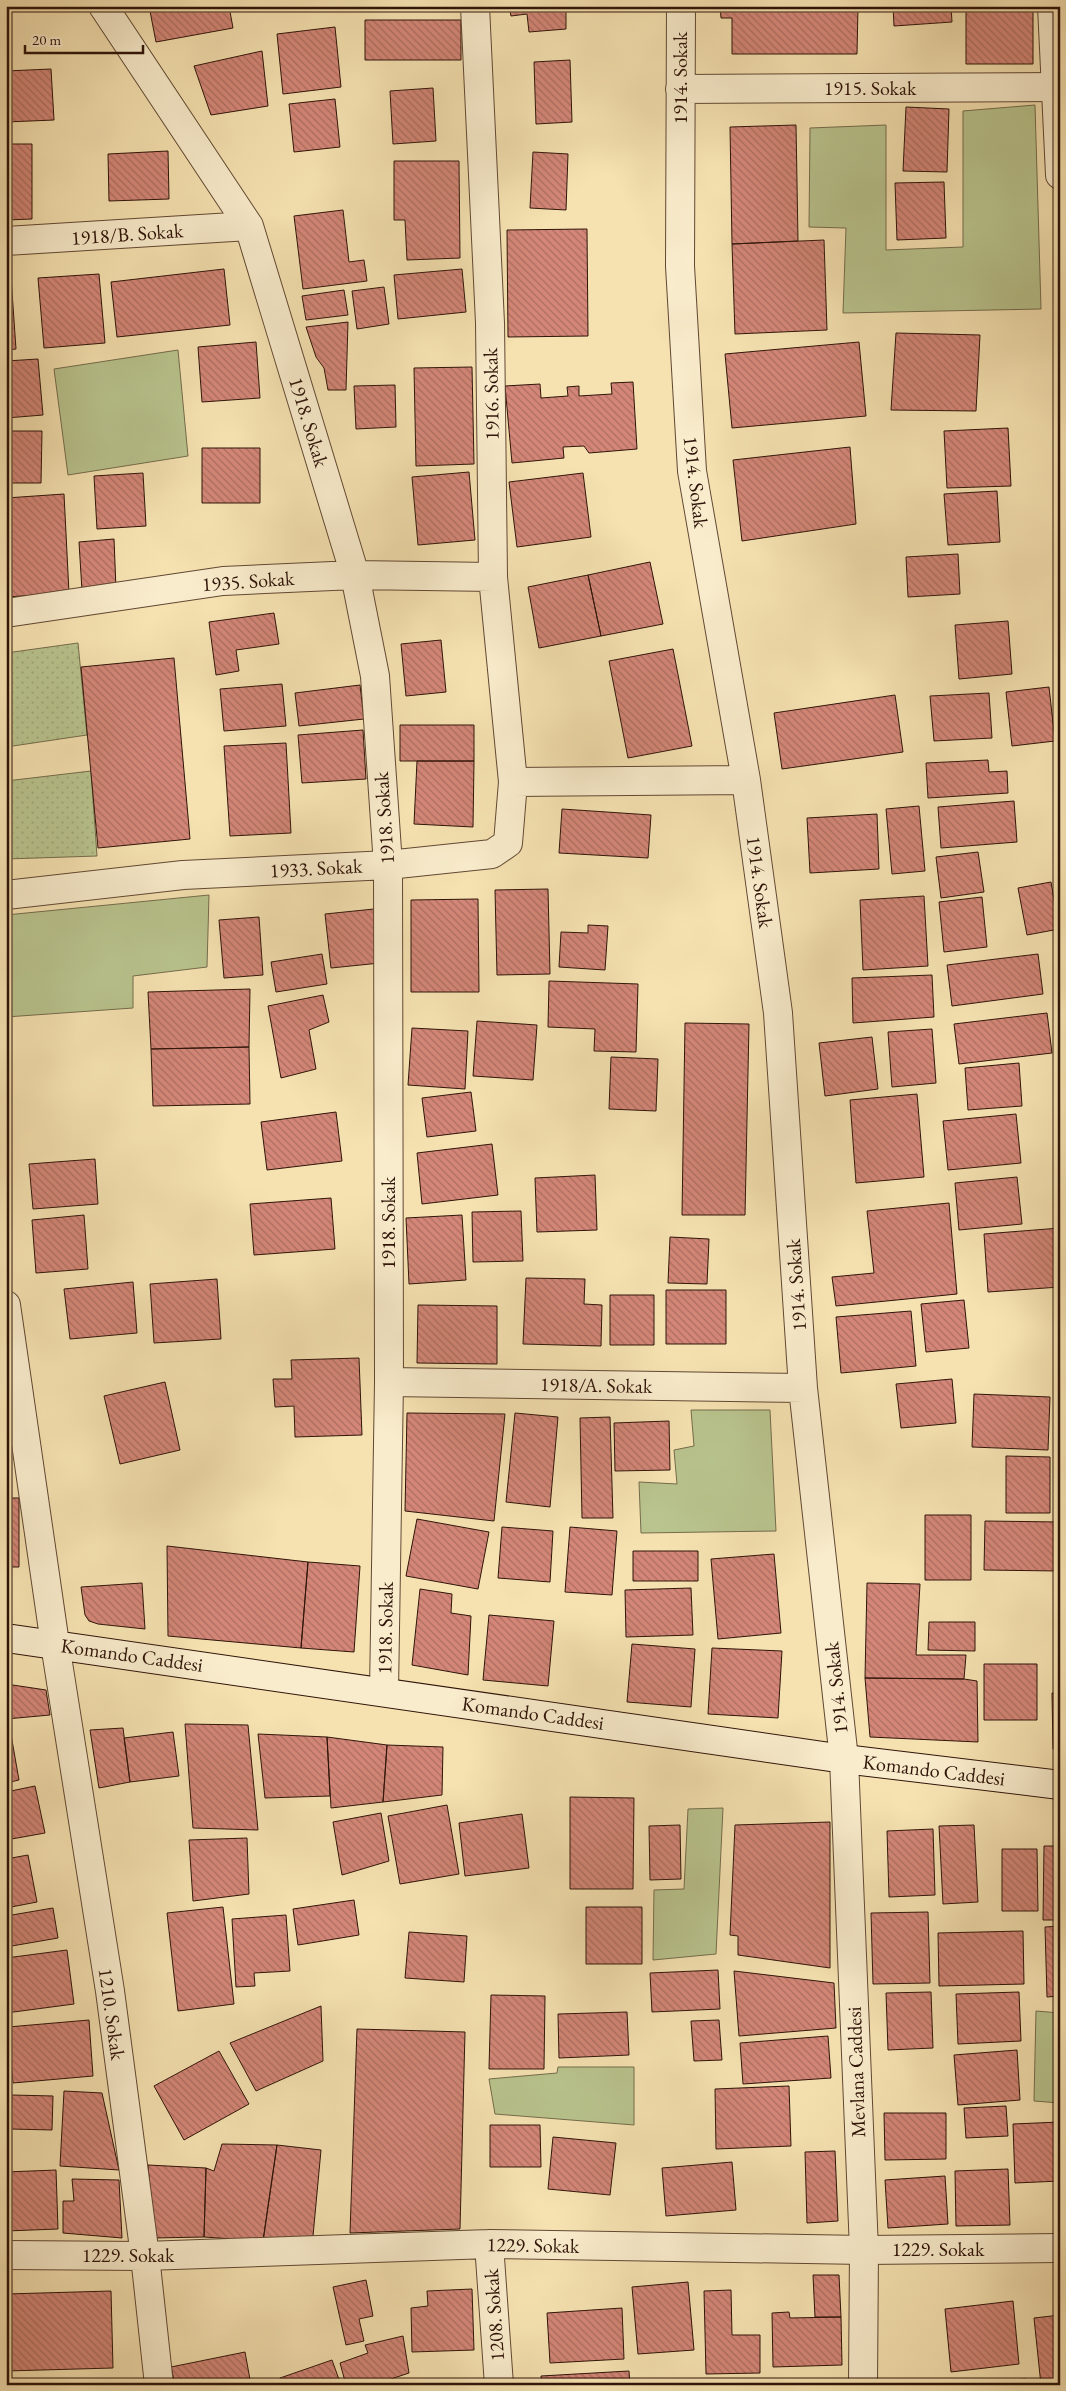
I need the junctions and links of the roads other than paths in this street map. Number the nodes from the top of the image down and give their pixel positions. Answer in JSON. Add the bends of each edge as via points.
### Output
{"nodes":[{"id":1,"x":103,"y":6,"type":"edge"},
{"id":2,"x":475,"y":6,"type":"edge"},
{"id":3,"x":680,"y":6,"type":"edge"},
{"id":4,"x":1052,"y":6,"type":"edge"},
{"id":5,"x":1057,"y":87,"type":"edge"},
{"id":6,"x":680,"y":88,"type":"junction"},
{"id":7,"x":1060,"y":175,"type":"edge"},
{"id":8,"x":249,"y":226,"type":"junction"},
{"id":9,"x":6,"y":241,"type":"edge"},
{"id":10,"x":355,"y":575,"type":"junction"},
{"id":11,"x":492,"y":577,"type":"junction"},
{"id":12,"x":6,"y":613,"type":"edge"},
{"id":13,"x":746,"y":780,"type":"junction"},
{"id":14,"x":513,"y":782,"type":"junction"},
{"id":15,"x":388,"y":865,"type":"junction"},
{"id":16,"x":6,"y":895,"type":"edge"},
{"id":17,"x":6,"y":1305,"type":"edge"},
{"id":18,"x":389,"y":1382,"type":"junction"},
{"id":19,"x":803,"y":1388,"type":"junction"},
{"id":20,"x":6,"y":1638,"type":"edge"},
{"id":21,"x":55,"y":1644,"type":"junction"},
{"id":22,"x":384,"y":1691,"type":"junction"},
{"id":23,"x":844,"y":1759,"type":"junction"},
{"id":24,"x":1060,"y":1785,"type":"edge"},
{"id":25,"x":489,"y":2244,"type":"junction"},
{"id":26,"x":1060,"y":2248,"type":"edge"},
{"id":27,"x":864,"y":2250,"type":"junction"},
{"id":28,"x":6,"y":2254,"type":"edge"},
{"id":29,"x":145,"y":2256,"type":"junction"},
{"id":30,"x":159,"y":2385,"type":"edge"},
{"id":31,"x":499,"y":2385,"type":"edge"},
{"id":32,"x":863,"y":2385,"type":"edge"}],
"edges":[{"from":1,"to":8,"type":"street","name":"1918. Sokak"},
{"from":2,"to":11,"type":"street","name":"1916. Sokak","via":[[490,323]]},
{"from":3,"to":6,"type":"street","name":"1914. Sokak"},
{"from":4,"to":5,"type":"street"},
{"from":5,"to":6,"type":"street","name":"1915. Sokak"},
{"from":5,"to":7,"type":"street"},
{"from":6,"to":13,"type":"street","name":"1914. Sokak","via":[[680,266],[692,471]]},
{"from":8,"to":9,"type":"street","name":"1918/B. Sokak"},
{"from":8,"to":10,"type":"street","name":"1918. Sokak"},
{"from":10,"to":11,"type":"street","name":"1935. Sokak"},
{"from":10,"to":12,"type":"street","name":"1935. Sokak","via":[[223,581]]},
{"from":10,"to":15,"type":"street","name":"1918. Sokak","via":[[375,676]]},
{"from":11,"to":14,"type":"street","name":"1916. Sokak"},
{"from":13,"to":14,"type":"street"},
{"from":13,"to":19,"type":"street","name":"1914. Sokak","via":[[778,1013]]},
{"from":14,"to":15,"type":"street","name":"1933. Sokak","via":[[508,843],[492,854]]},
{"from":15,"to":16,"type":"street","name":"1933. Sokak","via":[[183,875]]},
{"from":15,"to":18,"type":"street","name":"1918. Sokak"},
{"from":17,"to":21,"type":"street","name":"1210. Sokak"},
{"from":18,"to":19,"type":"street","name":"1918/A. Sokak"},
{"from":18,"to":22,"type":"street","name":"1918. Sokak"},
{"from":19,"to":23,"type":"street","name":"1914. Sokak"},
{"from":20,"to":21,"type":"street","name":"Komando Caddesi"},
{"from":21,"to":22,"type":"street","name":"Komando Caddesi"},
{"from":21,"to":29,"type":"street","name":"1210. Sokak","via":[[110,1991]]},
{"from":22,"to":23,"type":"street","name":"Komando Caddesi"},
{"from":23,"to":24,"type":"street","name":"Komando Caddesi"},
{"from":23,"to":27,"type":"street","name":"Mevlana Caddesi"},
{"from":25,"to":27,"type":"street","name":"1229. Sokak"},
{"from":25,"to":29,"type":"street","name":"1229. Sokak"},
{"from":25,"to":31,"type":"street","name":"1208. Sokak"},
{"from":26,"to":27,"type":"street","name":"1229. Sokak"},
{"from":27,"to":32,"type":"street","name":"Mevlana Caddesi"},
{"from":28,"to":29,"type":"street","name":"1229. Sokak"},
{"from":29,"to":30,"type":"street","name":"1210. Sokak"}]}
